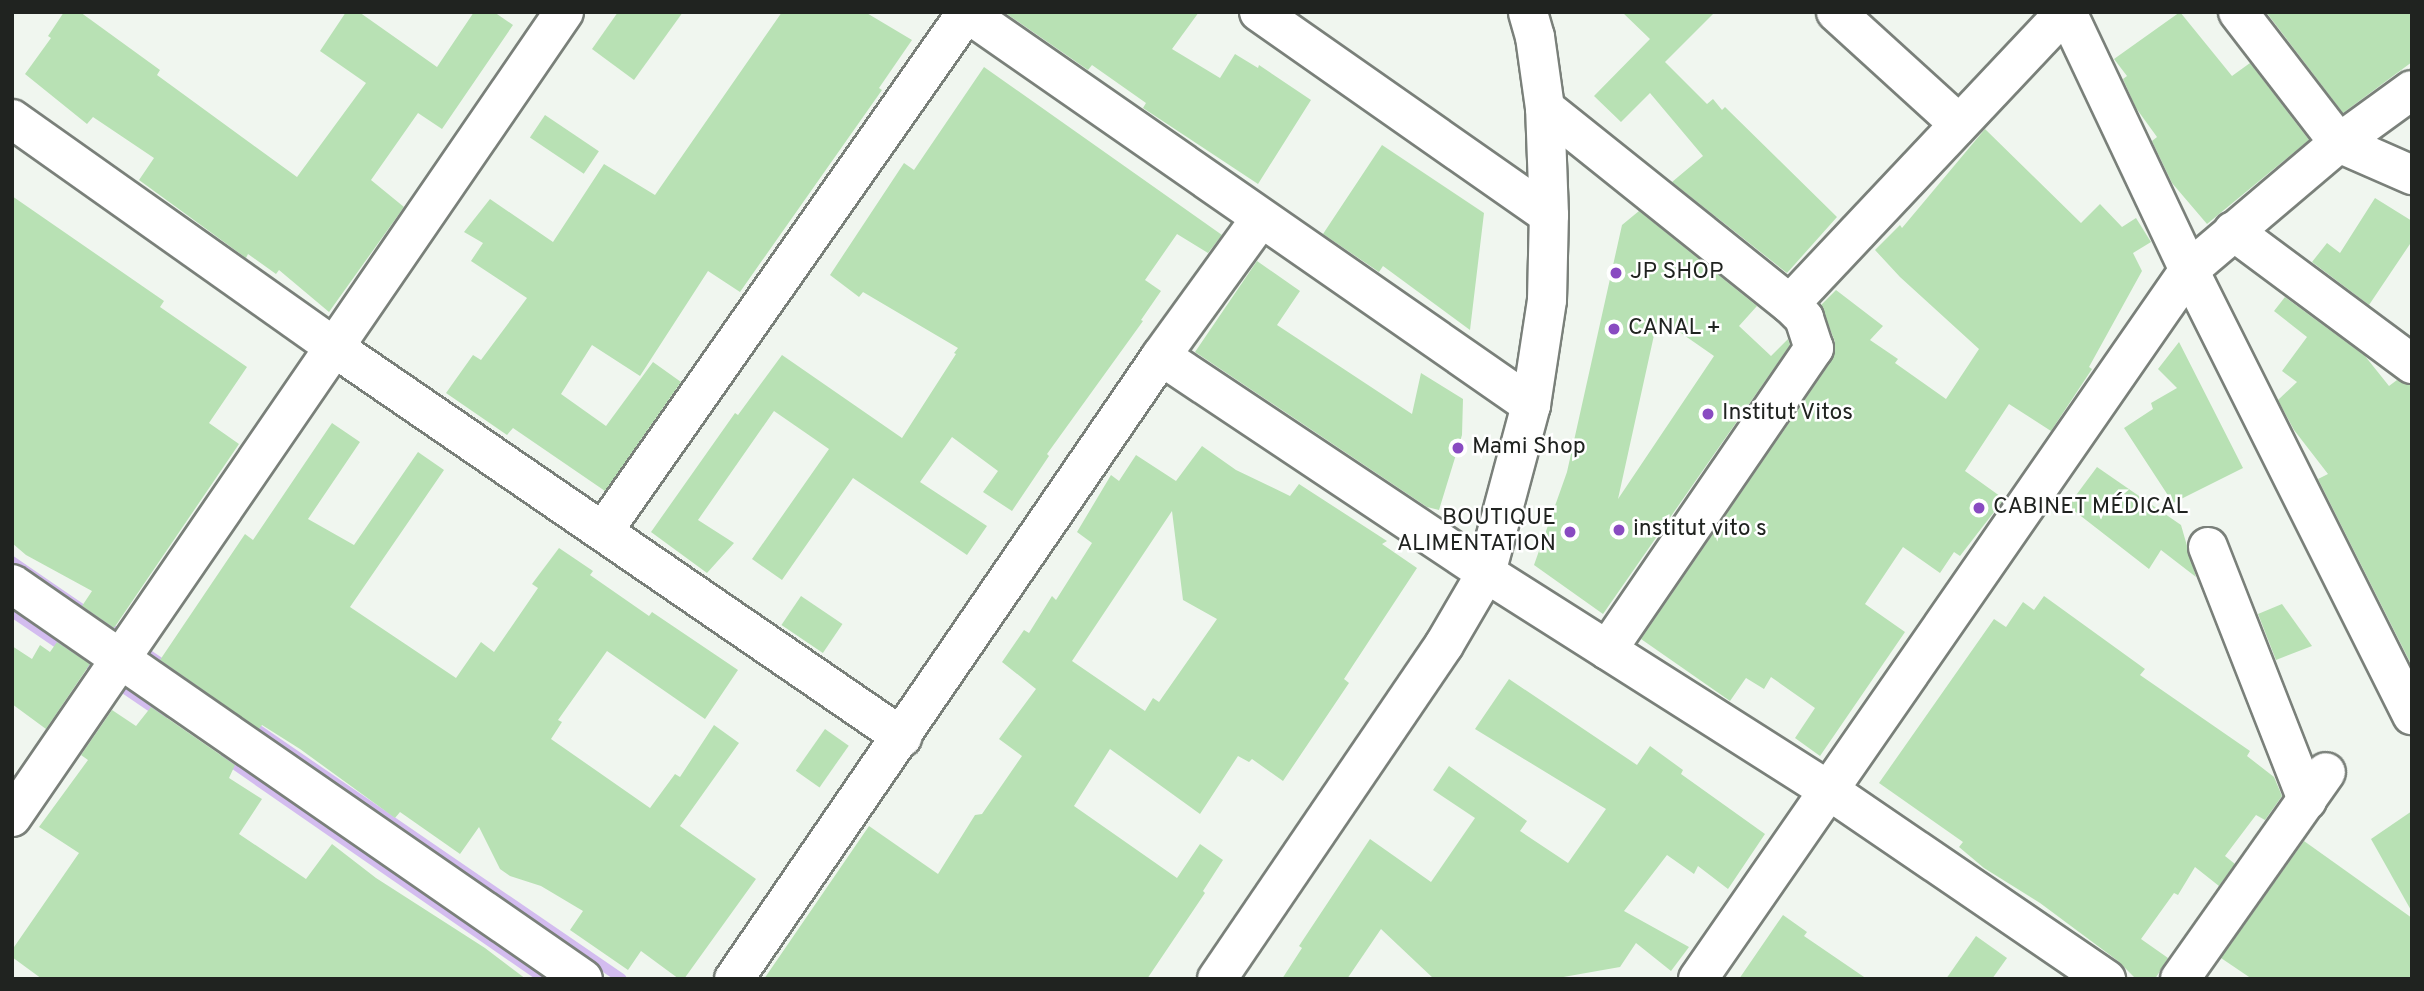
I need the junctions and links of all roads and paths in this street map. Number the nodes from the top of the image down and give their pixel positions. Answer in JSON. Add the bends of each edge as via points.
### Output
{"nodes":[{"id":1,"x":564,"y":12,"type":"edge"},
{"id":2,"x":1259,"y":12,"type":"edge"},
{"id":3,"x":1528,"y":12,"type":"edge"},
{"id":4,"x":2066,"y":12,"type":"edge"},
{"id":5,"x":2238,"y":12,"type":"edge"},
{"id":6,"x":967,"y":13,"type":"edge"},
{"id":7,"x":1840,"y":13,"type":"edge"},
{"id":8,"x":2412,"y":90,"type":"edge"},
{"id":9,"x":1545,"y":108,"type":"junction"},
{"id":10,"x":12,"y":119,"type":"edge"},
{"id":11,"x":1958,"y":123,"type":"junction"},
{"id":12,"x":2339,"y":142,"type":"junction"},
{"id":13,"x":2412,"y":175,"type":"edge"},
{"id":14,"x":1549,"y":215,"type":"junction"},
{"id":15,"x":1261,"y":218,"type":"junction"},
{"id":16,"x":2233,"y":230,"type":"junction"},
{"id":17,"x":2189,"y":270,"type":"junction"},
{"id":18,"x":1790,"y":304,"type":"junction"},
{"id":19,"x":335,"y":348,"type":"junction"},
{"id":20,"x":1161,"y":356,"type":"junction"},
{"id":21,"x":2412,"y":364,"type":"edge"},
{"id":22,"x":1531,"y":405,"type":"junction"},
{"id":23,"x":604,"y":530,"type":"junction"},
{"id":24,"x":2208,"y":547,"type":"dead end"},
{"id":25,"x":1486,"y":573,"type":"junction"},
{"id":26,"x":12,"y":584,"type":"edge"},
{"id":27,"x":1607,"y":650,"type":"junction"},
{"id":28,"x":121,"y":659,"type":"junction"},
{"id":29,"x":2412,"y":715,"type":"edge"},
{"id":30,"x":902,"y":737,"type":"junction"},
{"id":31,"x":1827,"y":789,"type":"junction"},
{"id":32,"x":12,"y":817,"type":"edge"},
{"id":33,"x":583,"y":979,"type":"edge"},
{"id":34,"x":734,"y":979,"type":"edge"},
{"id":35,"x":1217,"y":979,"type":"edge"},
{"id":36,"x":1698,"y":979,"type":"edge"},
{"id":37,"x":2106,"y":979,"type":"edge"},
{"id":38,"x":2180,"y":979,"type":"edge"}],
"edges":[{"from":1,"to":19,"type":"street"},
{"from":2,"to":14,"type":"street"},
{"from":3,"to":9,"type":"street"},
{"from":4,"to":11,"type":"street"},
{"from":4,"to":17,"type":"street"},
{"from":5,"to":12,"type":"street"},
{"from":6,"to":15,"type":"street"},
{"from":6,"to":23,"type":"street"},
{"from":7,"to":11,"type":"street"},
{"from":8,"to":12,"type":"street"},
{"from":9,"to":14,"type":"street"},
{"from":9,"to":18,"type":"street"},
{"from":10,"to":19,"type":"street"},
{"from":11,"to":18,"type":"street"},
{"from":12,"to":13,"type":"street"},
{"from":12,"to":16,"type":"street"},
{"from":14,"to":22,"type":"street","via":[[1547,300]]},
{"from":15,"to":20,"type":"street"},
{"from":15,"to":22,"type":"street"},
{"from":16,"to":17,"type":"street"},
{"from":16,"to":21,"type":"street"},
{"from":17,"to":29,"type":"street"},
{"from":17,"to":31,"type":"street"},
{"from":18,"to":27,"type":"street","via":[[1804,318],[1814,348]]},
{"from":19,"to":23,"type":"street"},
{"from":19,"to":28,"type":"street"},
{"from":20,"to":25,"type":"street"},
{"from":20,"to":30,"type":"street"},
{"from":22,"to":25,"type":"street"},
{"from":23,"to":30,"type":"street"},
{"from":24,"to":38,"type":"street","via":[[2317,786]]},
{"from":25,"to":27,"type":"street"},
{"from":25,"to":35,"type":"street","via":[[1444,645]]},
{"from":26,"to":28,"type":"street"},
{"from":27,"to":31,"type":"street"},
{"from":28,"to":32,"type":"street"},
{"from":28,"to":33,"type":"street"},
{"from":30,"to":34,"type":"street"},
{"from":31,"to":36,"type":"street"},
{"from":31,"to":37,"type":"street"}]}
